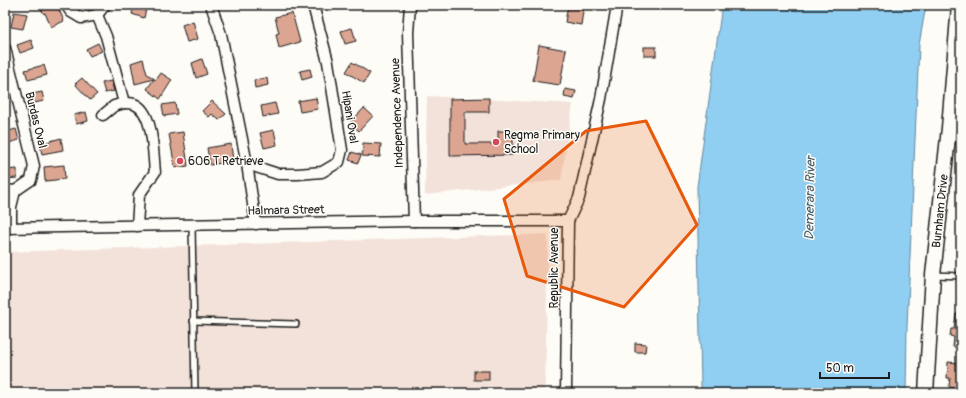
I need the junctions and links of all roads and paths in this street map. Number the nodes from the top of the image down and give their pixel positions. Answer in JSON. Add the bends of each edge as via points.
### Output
{"nodes":[{"id":1,"x":66,"y":5,"type":"edge"},
{"id":2,"x":105,"y":5,"type":"edge"},
{"id":3,"x":211,"y":5,"type":"edge"},
{"id":4,"x":313,"y":5,"type":"edge"},
{"id":5,"x":410,"y":5,"type":"edge"},
{"id":6,"x":617,"y":5,"type":"edge"},
{"id":7,"x":959,"y":5,"type":"edge"},
{"id":8,"x":97,"y":15,"type":"junction"},
{"id":9,"x":5,"y":48,"type":"edge"},
{"id":10,"x":124,"y":103,"type":"junction"},
{"id":11,"x":103,"y":115,"type":"dead end"},
{"id":12,"x":247,"y":164,"type":"junction"},
{"id":13,"x":10,"y":190,"type":"edge"},
{"id":14,"x":414,"y":221,"type":"junction"},
{"id":15,"x":568,"y":221,"type":"junction"},
{"id":16,"x":256,"y":224,"type":"junction"},
{"id":17,"x":192,"y":225,"type":"junction"},
{"id":18,"x":137,"y":226,"type":"junction"},
{"id":19,"x":8,"y":228,"type":"edge"},
{"id":20,"x":932,"y":274,"type":"junction"},
{"id":21,"x":961,"y":276,"type":"edge"},
{"id":22,"x":193,"y":321,"type":"junction"},
{"id":23,"x":296,"y":324,"type":"dead end"},
{"id":24,"x":195,"y":393,"type":"edge"},
{"id":25,"x":566,"y":393,"type":"edge"},
{"id":26,"x":926,"y":393,"type":"edge"}],
"edges":[{"from":1,"to":8,"type":"street","via":[[71,12],[81,18]]},
{"from":2,"to":8,"type":"street"},
{"from":3,"to":12,"type":"street","via":[[221,34]]},
{"from":4,"to":12,"type":"street","name":"Hipani Oval","via":[[328,62],[342,150],[339,162],[322,172],[298,174],[278,174]]},
{"from":5,"to":14,"type":"street","name":"Independence Avenue","via":[[408,33]]},
{"from":6,"to":15,"type":"street","name":"Republic Avenue","via":[[601,99],[579,198]]},
{"from":7,"to":20,"type":"street","name":"Burnham Drive","via":[[949,128]]},
{"from":8,"to":10,"type":"street","via":[[106,36]]},
{"from":9,"to":13,"type":"street","name":"Burdas Oval","via":[[34,166],[31,180]]},
{"from":10,"to":11,"type":"street","via":[[114,106]]},
{"from":10,"to":18,"type":"street","via":[[134,104],[141,109],[147,117],[152,140],[155,172],[139,195]]},
{"from":12,"to":16,"type":"street"},
{"from":13,"to":19,"type":"street","name":"Burdas Oval"},
{"from":14,"to":15,"type":"street","name":"Halmara Street"},
{"from":14,"to":16,"type":"street","name":"Halmara Street"},
{"from":15,"to":25,"type":"street","name":"Republic Avenue"},
{"from":16,"to":17,"type":"street","name":"Halmara Street"},
{"from":17,"to":18,"type":"street","name":"Halmara Street"},
{"from":17,"to":22,"type":"lane"},
{"from":18,"to":19,"type":"street","name":"Halmara Street"},
{"from":20,"to":21,"type":"lane"},
{"from":20,"to":26,"type":"street","name":"Burnham Drive"},
{"from":22,"to":23,"type":"lane"},
{"from":22,"to":24,"type":"lane"}]}
